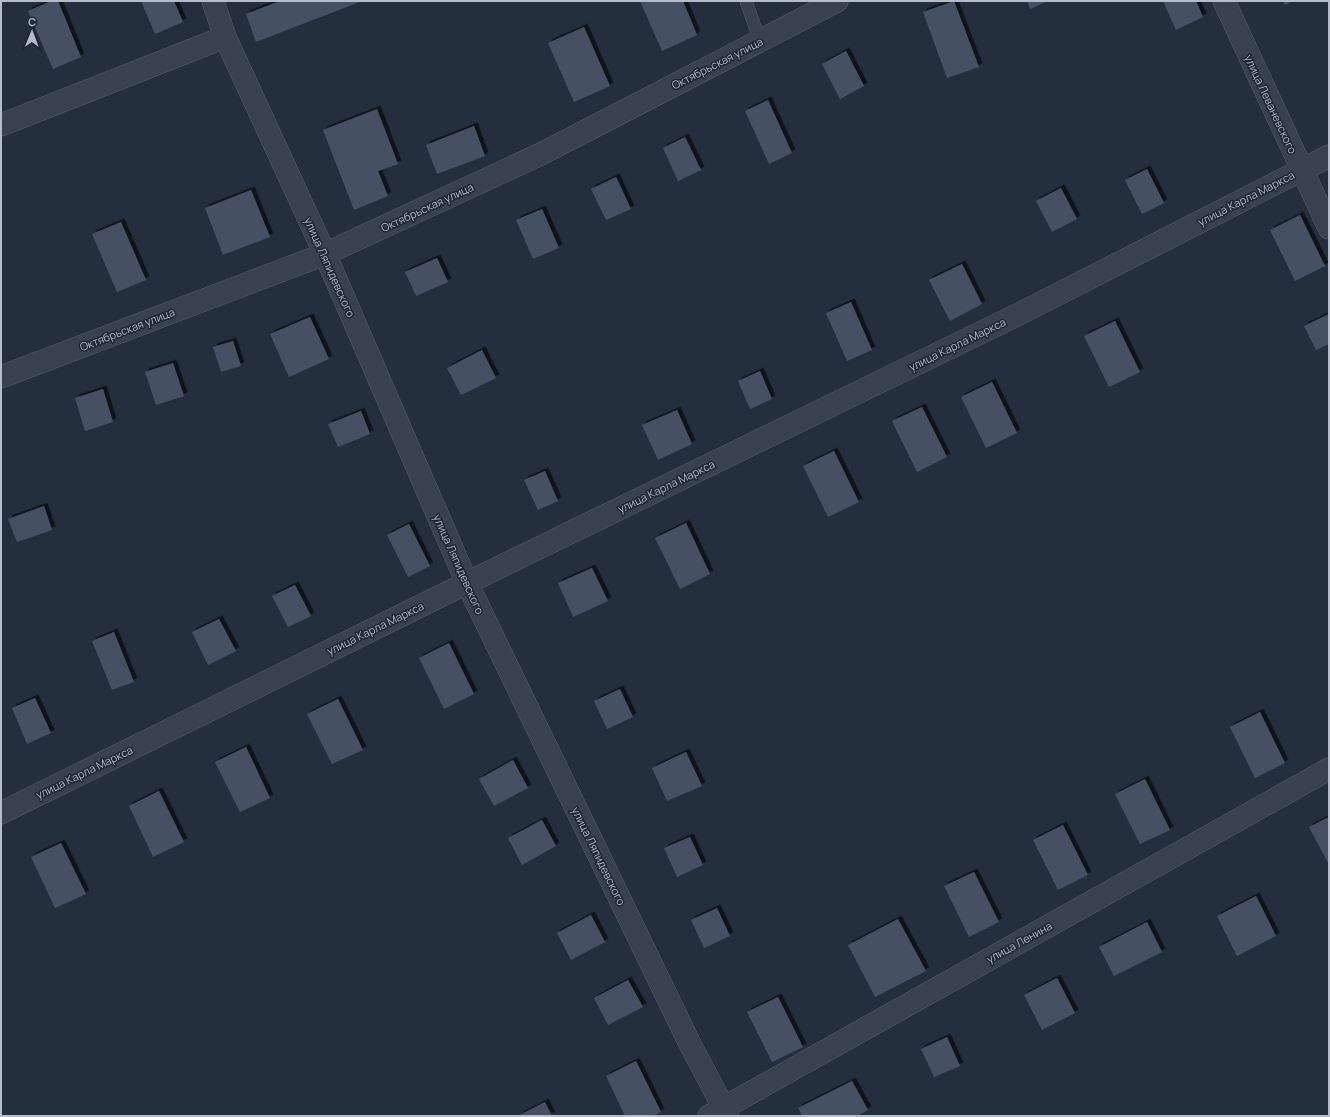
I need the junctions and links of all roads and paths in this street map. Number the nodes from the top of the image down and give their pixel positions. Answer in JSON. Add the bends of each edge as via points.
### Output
{"nodes":[{"id":1,"x":213,"y":1,"type":"edge"},
{"id":2,"x":746,"y":1,"type":"edge"},
{"id":3,"x":837,"y":1,"type":"edge"},
{"id":4,"x":1224,"y":1,"type":"edge"},
{"id":5,"x":225,"y":37,"type":"junction"},
{"id":6,"x":760,"y":41,"type":"junction"},
{"id":7,"x":1,"y":125,"type":"edge"},
{"id":8,"x":1329,"y":156,"type":"edge"},
{"id":9,"x":1301,"y":170,"type":"junction"},
{"id":10,"x":1329,"y":228,"type":"edge"},
{"id":11,"x":326,"y":254,"type":"junction"},
{"id":12,"x":1,"y":376,"type":"edge"},
{"id":13,"x":467,"y":583,"type":"junction"},
{"id":14,"x":1329,"y":769,"type":"edge"},
{"id":15,"x":1,"y":813,"type":"edge"},
{"id":16,"x":720,"y":1113,"type":"edge"}],
"edges":[{"from":1,"to":5,"type":"street","name":"улица Ляпидевского"},
{"from":2,"to":6,"type":"lane"},
{"from":3,"to":6,"type":"street","name":"Октябрьская улица"},
{"from":4,"to":9,"type":"street","name":"улица Леваневского"},
{"from":5,"to":7,"type":"street"},
{"from":5,"to":11,"type":"street","name":"улица Ляпидевского"},
{"from":6,"to":11,"type":"street","name":"Октябрьская улица","via":[[541,154]]},
{"from":8,"to":9,"type":"street","name":"улица Карла Маркса"},
{"from":9,"to":10,"type":"street","name":"улица Леваневского"},
{"from":9,"to":13,"type":"street","name":"улица Карла Маркса","via":[[1021,313]]},
{"from":11,"to":12,"type":"street","name":"Октябрьская улица"},
{"from":11,"to":13,"type":"street","name":"улица Ляпидевского"},
{"from":13,"to":15,"type":"street","name":"улица Карла Маркса"},
{"from":13,"to":16,"type":"street","name":"улица Ляпидевского","via":[[686,1035]]},
{"from":14,"to":16,"type":"street","name":"улица Ленина"}]}
